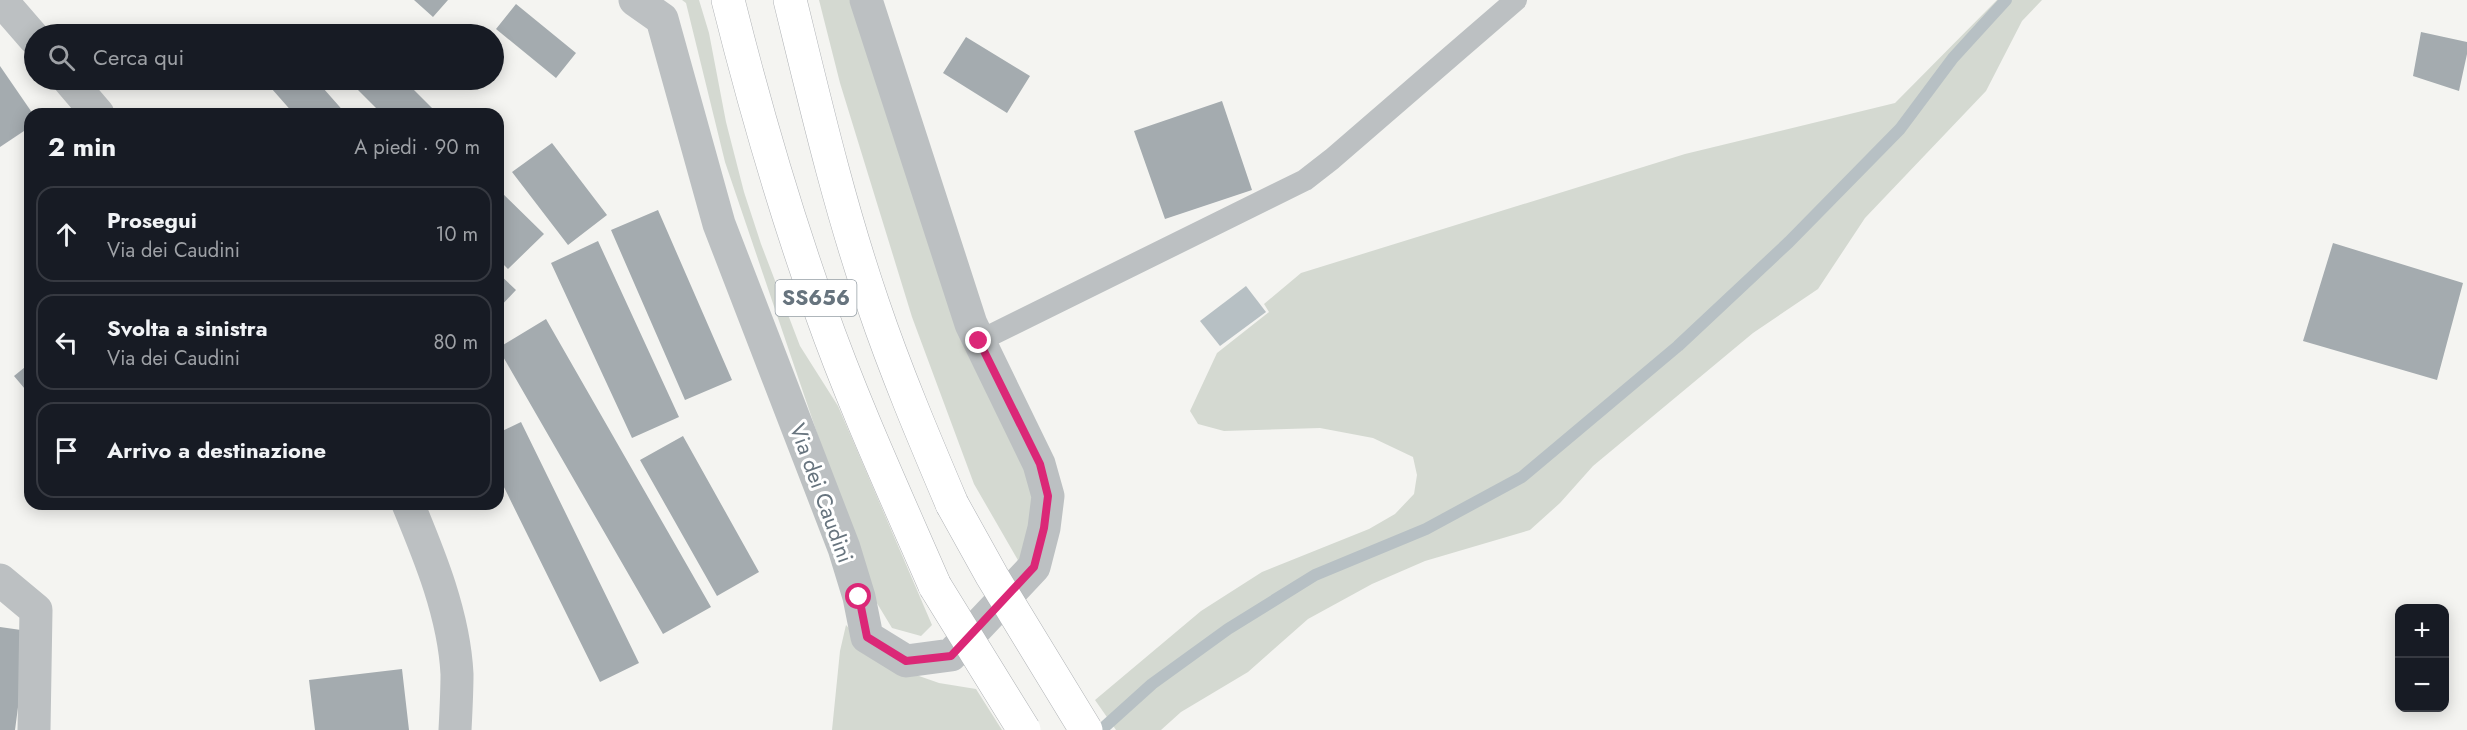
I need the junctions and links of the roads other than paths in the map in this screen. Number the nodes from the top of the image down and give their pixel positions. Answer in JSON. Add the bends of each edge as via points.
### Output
{"nodes":[{"id":1,"x":1,"y":0,"type":"edge"},
{"id":2,"x":635,"y":0,"type":"edge"},
{"id":3,"x":728,"y":0,"type":"edge"},
{"id":4,"x":790,"y":0,"type":"edge"},
{"id":5,"x":866,"y":0,"type":"edge"},
{"id":6,"x":1516,"y":0,"type":"edge"},
{"id":7,"x":24,"y":26,"type":"edge"},
{"id":8,"x":78,"y":90,"type":"edge"},
{"id":9,"x":93,"y":108,"type":"edge"},
{"id":10,"x":979,"y":341,"type":"junction"},
{"id":11,"x":410,"y":510,"type":"edge"},
{"id":12,"x":0,"y":580,"type":"edge"},
{"id":13,"x":34,"y":730,"type":"edge"},
{"id":14,"x":455,"y":730,"type":"edge"},
{"id":15,"x":1023,"y":730,"type":"edge"},
{"id":16,"x":1086,"y":730,"type":"edge"}],
"edges":[{"from":1,"to":7,"type":"street"},
{"from":2,"to":10,"type":"street","name":"Via dei Caudini","via":[[662,18],[719,224],[844,548],[867,637],[906,661],[951,656],[1034,567],[1044,528],[1048,496],[1040,464]]},
{"from":3,"to":15,"type":"highway","number":"SS656","bridge":true,"via":[[755,109],[820,309],[864,424],[935,586]]},
{"from":4,"to":16,"type":"highway","number":"SS656","bridge":true,"via":[[822,132],[872,303],[907,398],[952,504]]},
{"from":5,"to":10,"type":"street","name":"Via dei Caudini"},
{"from":6,"to":10,"type":"lane","via":[[1305,180]]},
{"from":8,"to":9,"type":"street"},
{"from":11,"to":14,"type":"street","via":[[430,557],[450,624],[457,673]]},
{"from":12,"to":13,"type":"street","via":[[36,610]]}]}
